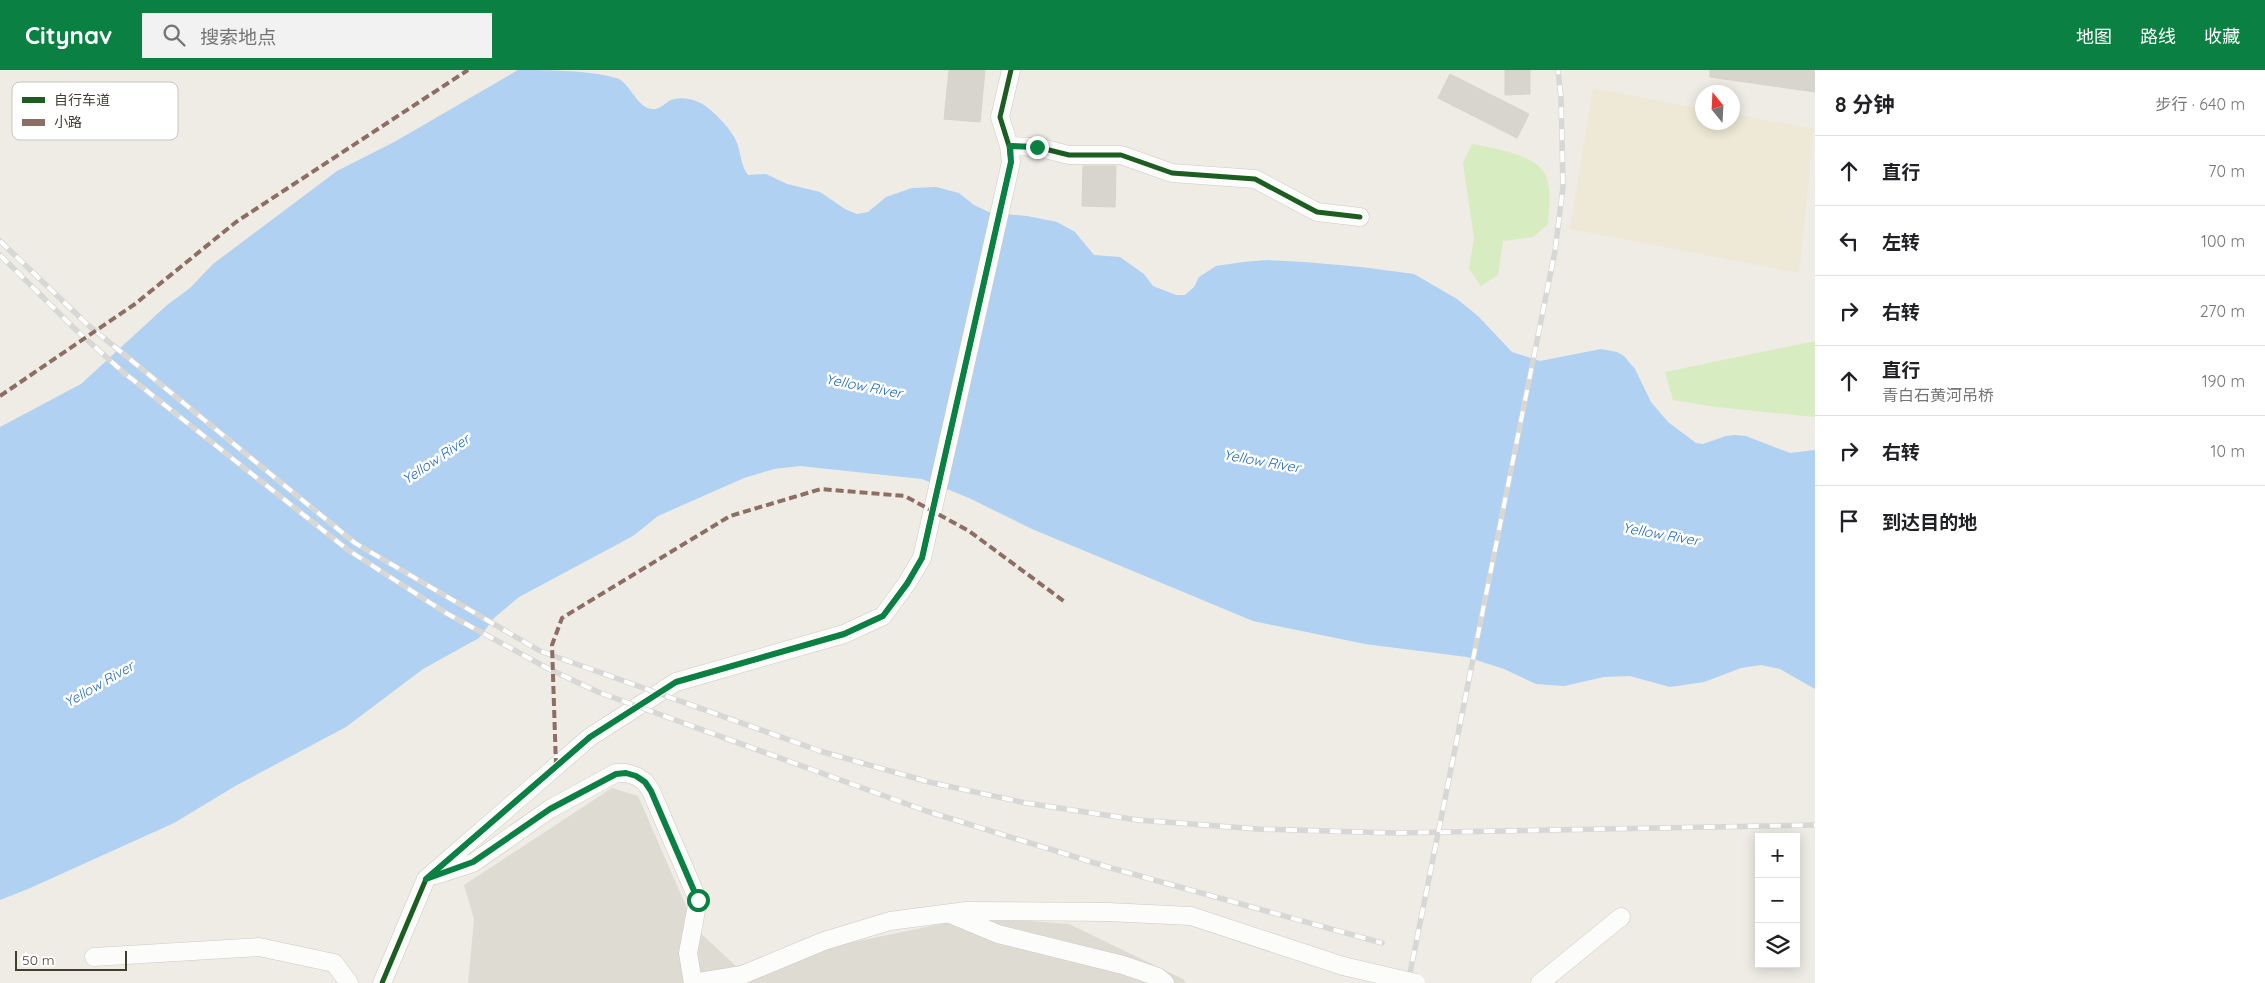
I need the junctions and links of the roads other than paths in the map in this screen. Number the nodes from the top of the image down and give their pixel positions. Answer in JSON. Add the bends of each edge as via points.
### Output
{"nodes":[{"id":1,"x":1011,"y":70,"type":"edge"},
{"id":2,"x":1010,"y":154,"type":"junction"},
{"id":3,"x":1360,"y":217,"type":"dead end"},
{"id":4,"x":426,"y":879,"type":"junction"},
{"id":5,"x":948,"y":913,"type":"junction"},
{"id":6,"x":1621,"y":917,"type":"dead end"},
{"id":7,"x":94,"y":957,"type":"dead end"},
{"id":8,"x":349,"y":983,"type":"edge"},
{"id":9,"x":382,"y":983,"type":"edge"},
{"id":10,"x":693,"y":983,"type":"edge"},
{"id":11,"x":1165,"y":983,"type":"edge"},
{"id":12,"x":1416,"y":983,"type":"edge"},
{"id":13,"x":1540,"y":983,"type":"edge"}],
"edges":[{"from":1,"to":2,"type":"street","via":[[1000,117]]},
{"from":2,"to":3,"type":"street","via":[[1037,147],[1069,155],[1121,155],[1172,173],[1255,179],[1317,212]]},
{"from":2,"to":4,"type":"street","via":[[922,558],[883,616],[844,634],[676,682],[590,737]]},
{"from":4,"to":9,"type":"street"},
{"from":4,"to":10,"type":"street","via":[[473,862],[550,809],[606,778],[626,773],[636,776],[651,791],[698,900],[688,953]]},
{"from":5,"to":10,"type":"street","via":[[890,921],[824,941],[742,975]]},
{"from":5,"to":11,"type":"street","via":[[998,934],[1123,966],[1158,977]]},
{"from":5,"to":12,"type":"street","bridge":true,"via":[[1191,916],[1343,966]]},
{"from":6,"to":13,"type":"street"},
{"from":7,"to":8,"type":"street","via":[[259,947],[334,963]]}]}
